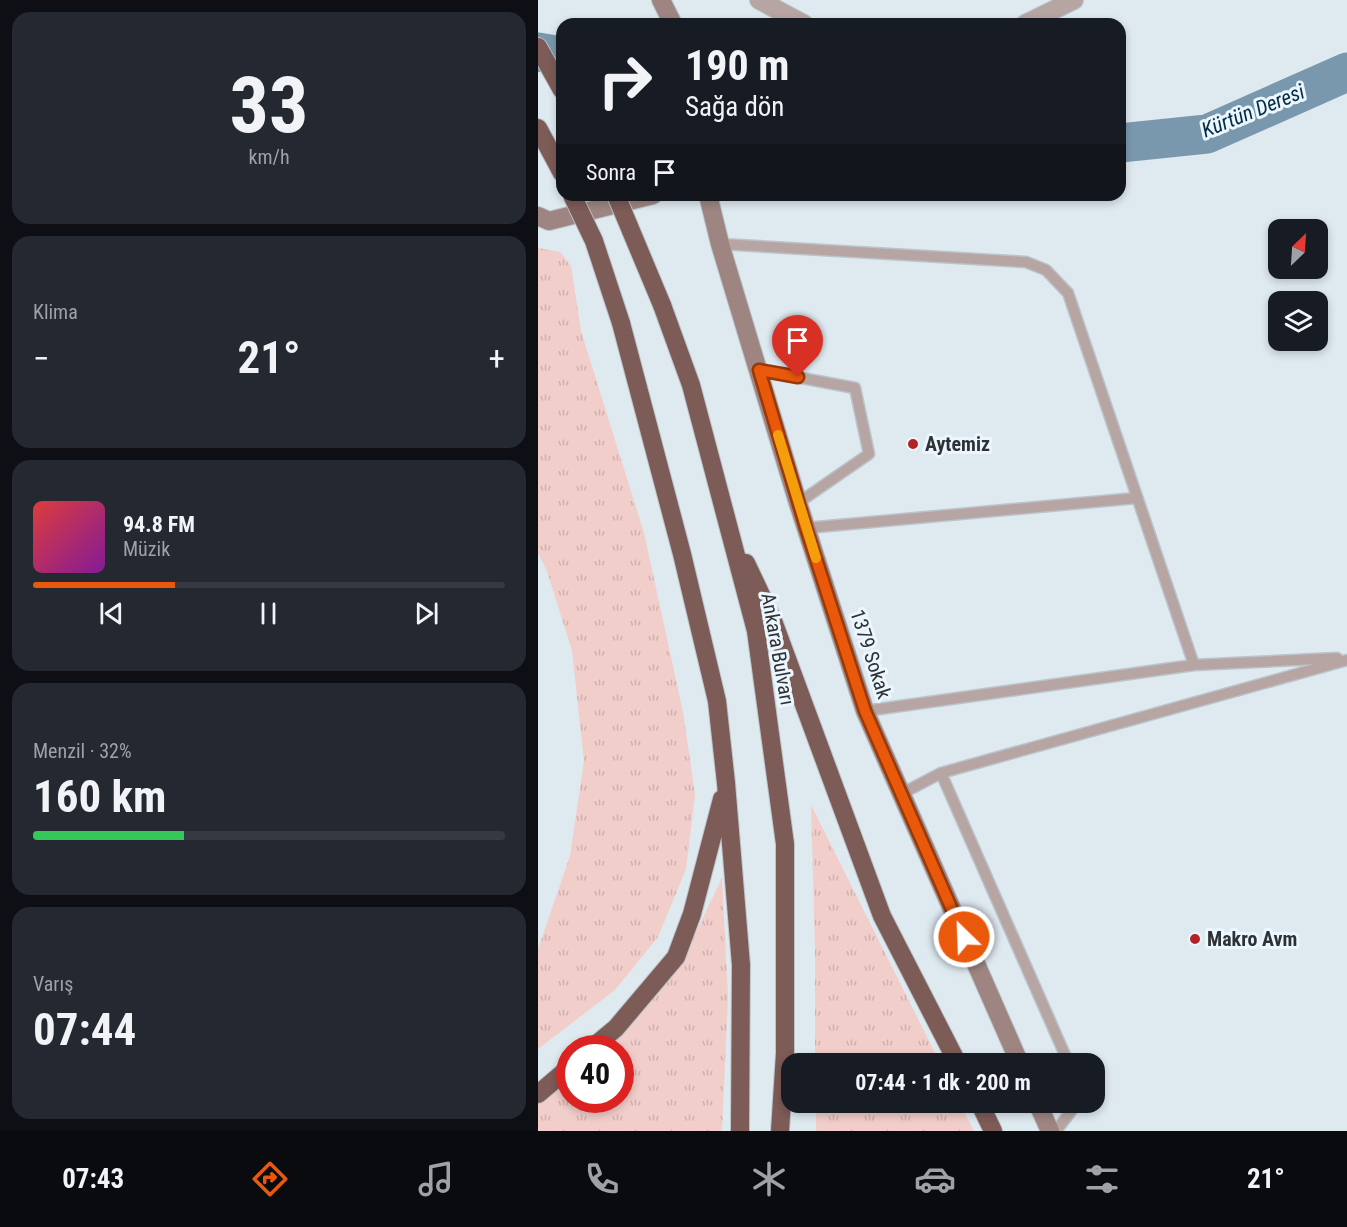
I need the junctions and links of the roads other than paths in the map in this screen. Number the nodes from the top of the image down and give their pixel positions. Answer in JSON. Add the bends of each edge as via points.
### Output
{"nodes":[{"id":1,"x":661,"y":0,"type":"edge"},
{"id":2,"x":759,"y":0,"type":"edge"},
{"id":3,"x":1074,"y":0,"type":"edge"},
{"id":4,"x":670,"y":18,"type":"edge"},
{"id":5,"x":793,"y":18,"type":"edge"},
{"id":6,"x":1037,"y":18,"type":"edge"},
{"id":7,"x":538,"y":47,"type":"edge"},
{"id":8,"x":556,"y":79,"type":"edge"},
{"id":9,"x":538,"y":128,"type":"edge"},
{"id":10,"x":556,"y":162,"type":"edge"},
{"id":11,"x":575,"y":201,"type":"edge"},
{"id":12,"x":618,"y":201,"type":"edge"},
{"id":13,"x":629,"y":201,"type":"edge"},
{"id":14,"x":709,"y":201,"type":"edge"},
{"id":15,"x":538,"y":216,"type":"edge"},
{"id":16,"x":720,"y":244,"type":"junction"},
{"id":17,"x":759,"y":370,"type":"junction"},
{"id":18,"x":1137,"y":498,"type":"junction"},
{"id":19,"x":798,"y":503,"type":"junction"},
{"id":20,"x":727,"y":524,"type":"junction"},
{"id":21,"x":806,"y":528,"type":"junction"},
{"id":22,"x":1346,"y":659,"type":"edge"},
{"id":23,"x":1194,"y":665,"type":"junction"},
{"id":24,"x":865,"y":711,"type":"junction"},
{"id":25,"x":942,"y":774,"type":"junction"},
{"id":26,"x":726,"y":783,"type":"junction"},
{"id":27,"x":901,"y":794,"type":"junction"},
{"id":28,"x":608,"y":1035,"type":"edge"},
{"id":29,"x":952,"y":1053,"type":"edge"},
{"id":30,"x":1015,"y":1053,"type":"edge"},
{"id":31,"x":1064,"y":1053,"type":"edge"},
{"id":32,"x":556,"y":1079,"type":"edge"},
{"id":33,"x":538,"y":1094,"type":"edge"},
{"id":34,"x":984,"y":1113,"type":"edge"},
{"id":35,"x":1042,"y":1113,"type":"edge"},
{"id":36,"x":1070,"y":1113,"type":"edge"},
{"id":37,"x":740,"y":1131,"type":"edge"},
{"id":38,"x":780,"y":1131,"type":"edge"},
{"id":39,"x":993,"y":1131,"type":"edge"},
{"id":40,"x":1050,"y":1131,"type":"edge"},
{"id":41,"x":1056,"y":1131,"type":"edge"}],
"edges":[{"from":1,"to":4,"type":"street"},
{"from":2,"to":5,"type":"street"},
{"from":3,"to":6,"type":"street"},
{"from":7,"to":8,"type":"highway"},
{"from":9,"to":10,"type":"highway"},
{"from":11,"to":26,"type":"highway","bridge":true,"via":[[594,242],[621,323],[682,554],[717,701]]},
{"from":12,"to":20,"type":"highway","name":"Ankara Bulvarı","bridge":true,"via":[[691,385]]},
{"from":13,"to":15,"type":"street","via":[[549,221]]},
{"from":14,"to":16,"type":"street","name":"1379 Sokak"},
{"from":16,"to":17,"type":"street","name":"1379 Sokak"},
{"from":16,"to":18,"type":"lane","via":[[1026,262],[1046,270],[1068,293]]},
{"from":17,"to":19,"type":"street","name":"1379 Sokak"},
{"from":17,"to":19,"type":"lane","via":[[855,388],[869,454]]},
{"from":18,"to":21,"type":"lane"},
{"from":18,"to":23,"type":"lane"},
{"from":19,"to":21,"type":"street","name":"1379 Sokak"},
{"from":20,"to":29,"type":"highway","via":[[772,618],[882,916]]},
{"from":20,"to":38,"type":"highway","name":"Ankara Bulvarı","via":[[756,631],[785,844],[785,1053]]},
{"from":21,"to":24,"type":"street","name":"1379 Sokak"},
{"from":22,"to":23,"type":"lane"},
{"from":22,"to":25,"type":"lane"},
{"from":23,"to":24,"type":"lane"},
{"from":24,"to":27,"type":"street","name":"1379 Sokak"},
{"from":25,"to":27,"type":"lane"},
{"from":25,"to":31,"type":"lane"},
{"from":26,"to":28,"type":"highway","via":[[692,914],[676,957]]},
{"from":26,"to":37,"type":"highway","via":[[742,965]]},
{"from":27,"to":30,"type":"street","name":"1379 Sokak"},
{"from":32,"to":33,"type":"highway"},
{"from":34,"to":39,"type":"highway"},
{"from":35,"to":40,"type":"street"},
{"from":36,"to":41,"type":"lane"}]}
